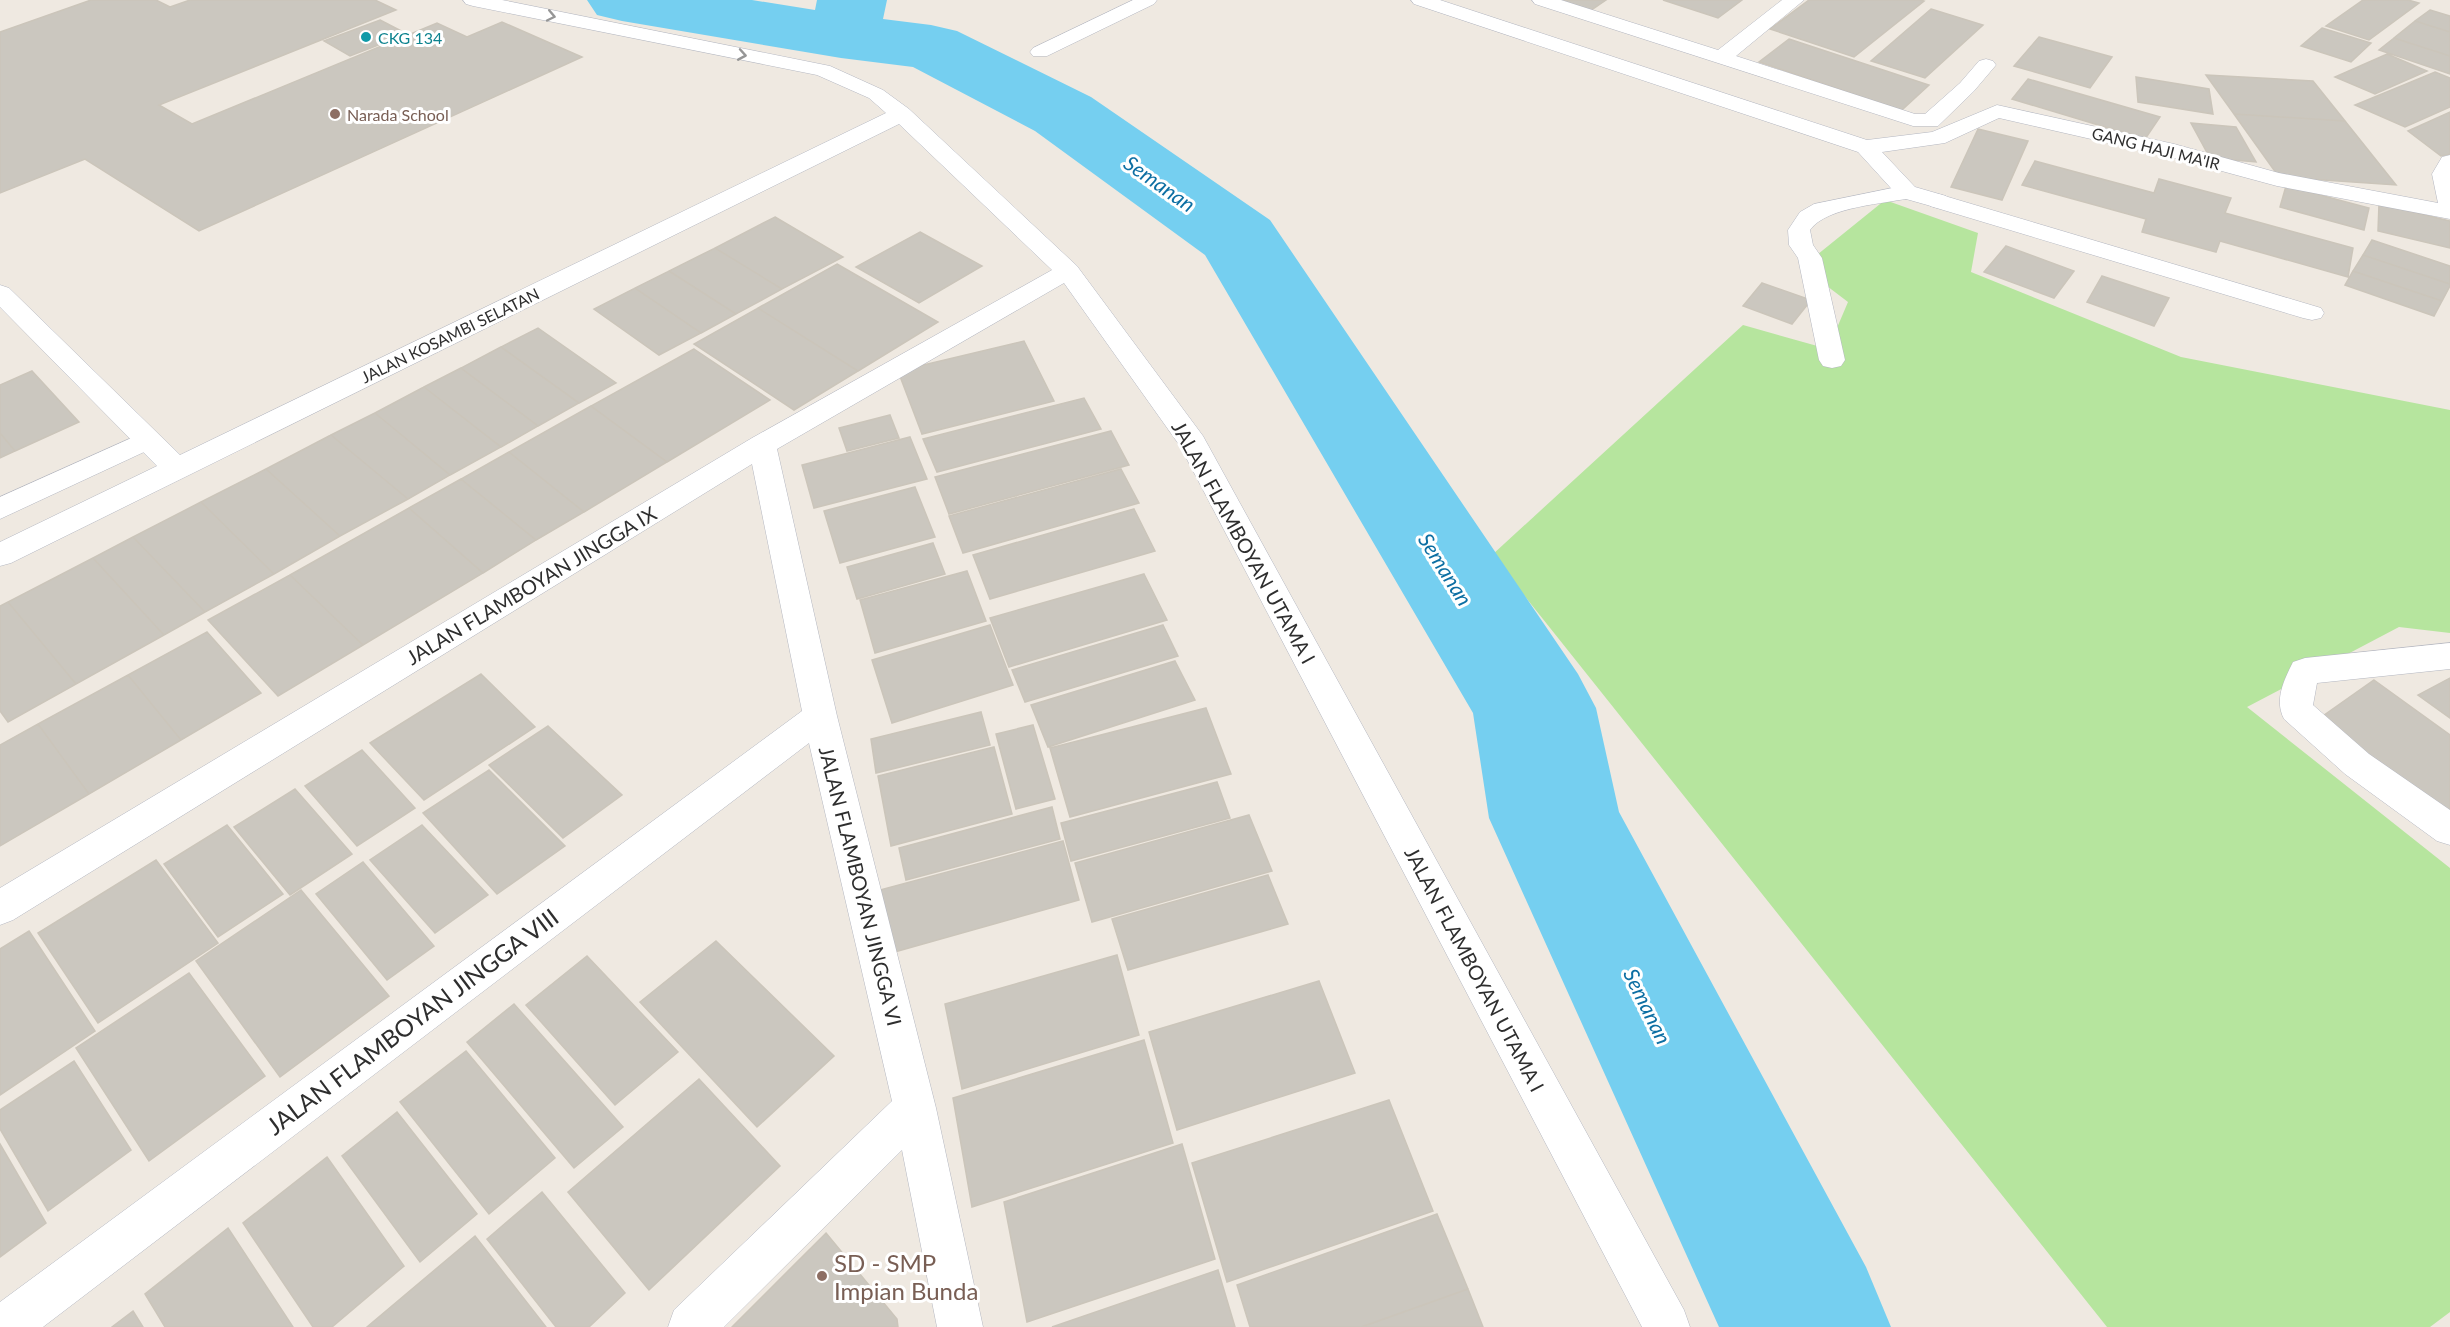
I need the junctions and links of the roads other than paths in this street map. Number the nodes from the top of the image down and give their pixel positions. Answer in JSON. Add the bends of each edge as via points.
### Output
{"nodes":[{"id":1,"x":473,"y":0,"type":"edge"},
{"id":2,"x":1148,"y":0,"type":"edge"},
{"id":3,"x":1421,"y":0,"type":"edge"},
{"id":4,"x":1542,"y":0,"type":"edge"},
{"id":5,"x":1794,"y":0,"type":"edge"},
{"id":6,"x":1040,"y":52,"type":"dead end"},
{"id":7,"x":1721,"y":58,"type":"junction"},
{"id":8,"x":1986,"y":65,"type":"dead end"},
{"id":9,"x":901,"y":114,"type":"junction"},
{"id":10,"x":1866,"y":147,"type":"junction"},
{"id":11,"x":2450,"y":162,"type":"edge"},
{"id":12,"x":1907,"y":192,"type":"junction"},
{"id":13,"x":1938,"y":201,"type":"joint"},
{"id":14,"x":2450,"y":204,"type":"edge"},
{"id":15,"x":2450,"y":212,"type":"edge"},
{"id":16,"x":1068,"y":271,"type":"junction"},
{"id":17,"x":0,"y":292,"type":"edge"},
{"id":18,"x":2312,"y":313,"type":"dead end"},
{"id":19,"x":1832,"y":360,"type":"dead end"},
{"id":20,"x":147,"y":440,"type":"junction"},
{"id":21,"x":762,"y":445,"type":"junction"},
{"id":22,"x":177,"y":469,"type":"junction"},
{"id":23,"x":0,"y":509,"type":"edge"},
{"id":24,"x":0,"y":555,"type":"edge"},
{"id":25,"x":2450,"y":656,"type":"edge"},
{"id":26,"x":820,"y":716,"type":"junction"},
{"id":27,"x":2450,"y":830,"type":"edge"},
{"id":28,"x":0,"y":908,"type":"edge"},
{"id":29,"x":915,"y":1108,"type":"junction"},
{"id":30,"x":5,"y":1327,"type":"edge"},
{"id":31,"x":692,"y":1327,"type":"edge"},
{"id":32,"x":960,"y":1327,"type":"edge"},
{"id":33,"x":1667,"y":1327,"type":"edge"}],
"edges":[{"from":1,"to":9,"type":"street","name":"JALAN FLAMBOYAN UTAMA I","one_way":true,"via":[[823,70],[876,94]]},
{"from":2,"to":6,"type":"lane"},
{"from":3,"to":10,"type":"street"},
{"from":4,"to":7,"type":"street"},
{"from":5,"to":7,"type":"street"},
{"from":7,"to":8,"type":"street","via":[[1926,122]]},
{"from":9,"to":16,"type":"street","name":"JALAN FLAMBOYAN UTAMA I"},
{"from":9,"to":22,"type":"street","name":"JALAN KOSAMBI SELATAN"},
{"from":10,"to":12,"type":"street"},
{"from":10,"to":15,"type":"street","name":"GANG HAJI MA'IR","via":[[1937,138],[1997,111],[2277,179]]},
{"from":11,"to":14,"type":"street","via":[[2443,174]]},
{"from":12,"to":13,"type":"street"},
{"from":12,"to":19,"type":"lane","via":[[1822,209],[1808,217],[1798,230],[1801,245],[1810,258]]},
{"from":13,"to":18,"type":"lane"},
{"from":16,"to":21,"type":"street","name":"JALAN FLAMBOYAN JINGGA IX"},
{"from":16,"to":33,"type":"street","name":"JALAN FLAMBOYAN UTAMA I","via":[[1193,443]]},
{"from":17,"to":20,"type":"street"},
{"from":20,"to":22,"type":"street"},
{"from":20,"to":23,"type":"lane"},
{"from":21,"to":26,"type":"street","name":"JALAN FLAMBOYAN JINGGA VI"},
{"from":21,"to":28,"type":"street","name":"JALAN FLAMBOYAN JINGGA IX"},
{"from":22,"to":24,"type":"street","name":"JALAN KOSAMBI SELATAN"},
{"from":25,"to":27,"type":"street","via":[[2305,671],[2298,687],[2296,710],[2357,764]]},
{"from":26,"to":29,"type":"street","name":"JALAN FLAMBOYAN JINGGA VI"},
{"from":26,"to":30,"type":"street","name":"JALAN FLAMBOYAN JINGGA VIII"},
{"from":29,"to":31,"type":"street"},
{"from":29,"to":32,"type":"street","name":"JALAN FLAMBOYAN JINGGA VI"}]}
